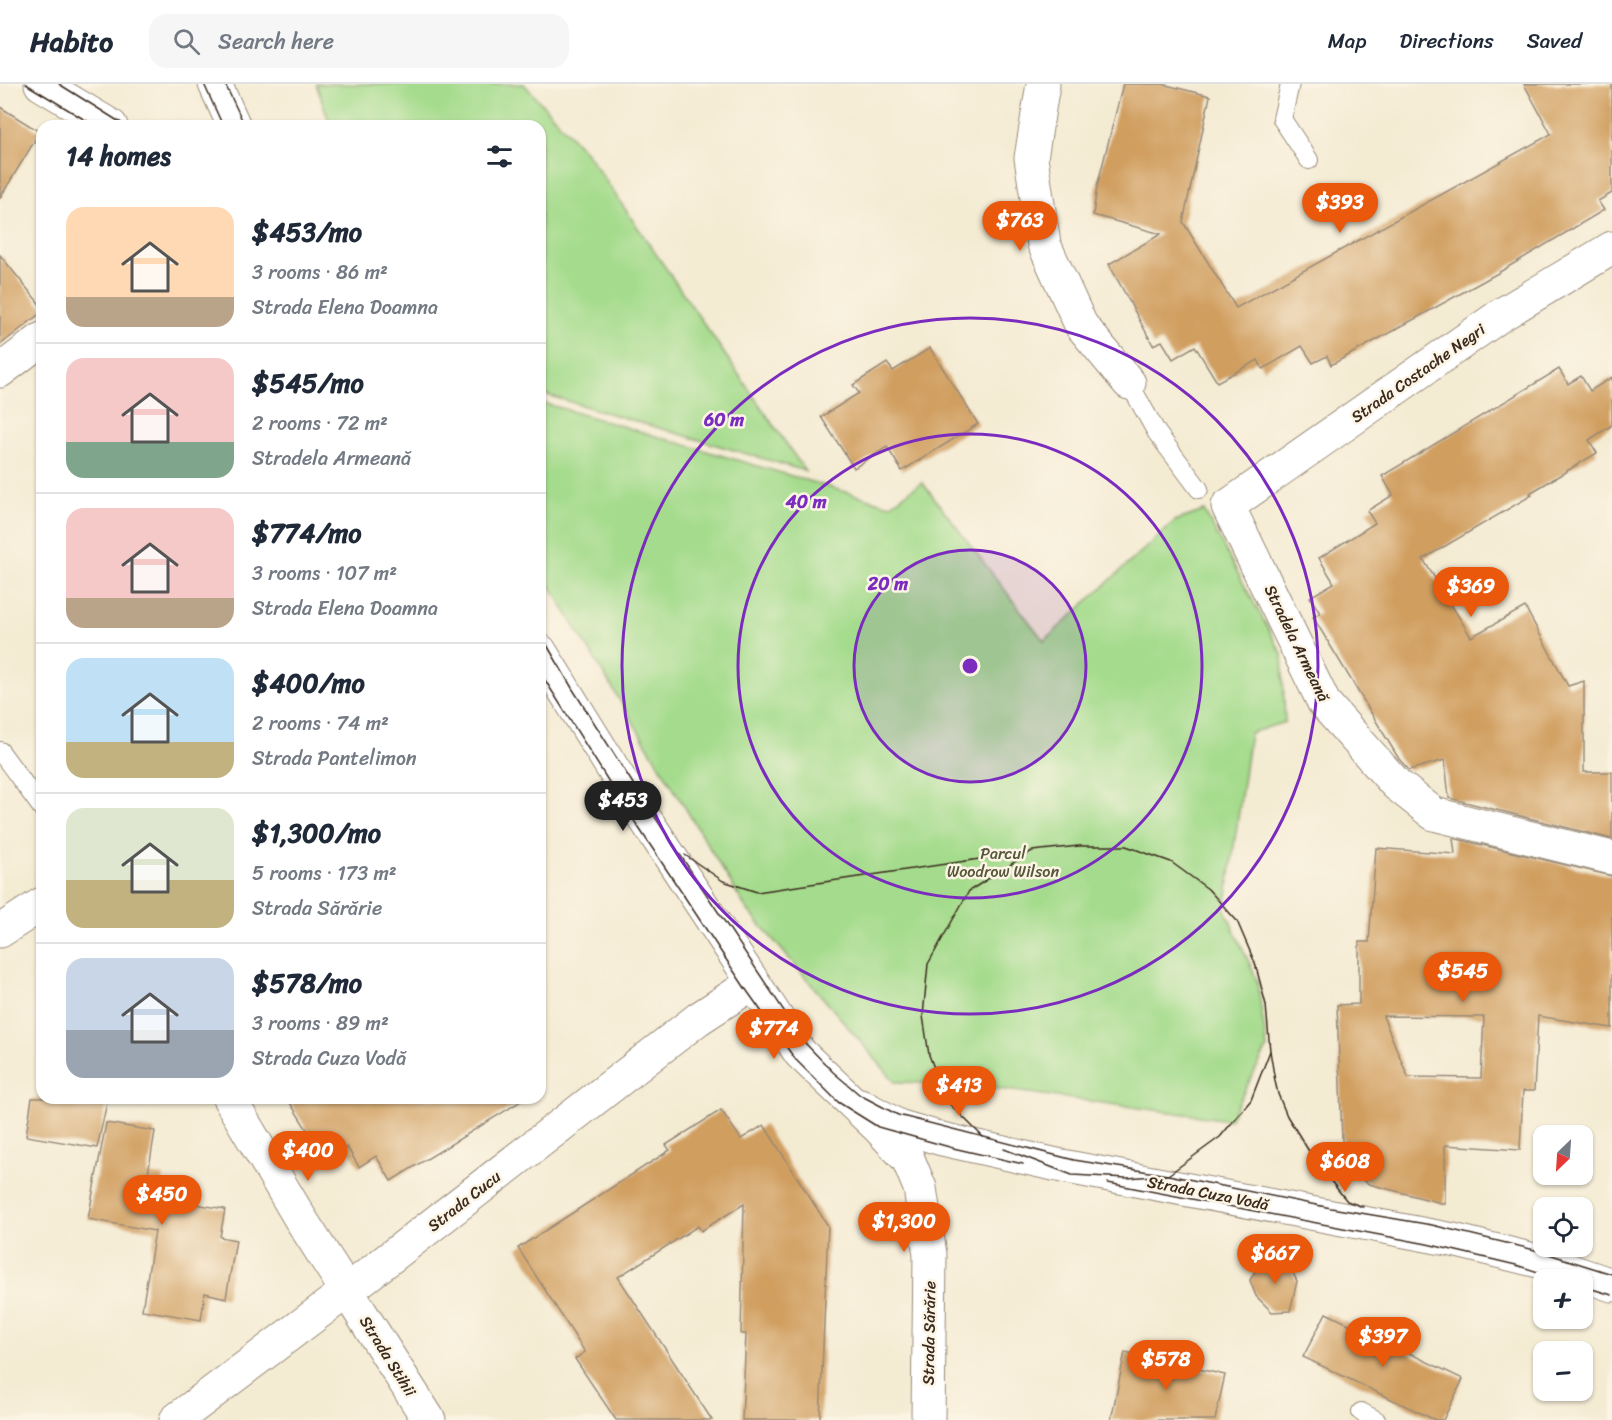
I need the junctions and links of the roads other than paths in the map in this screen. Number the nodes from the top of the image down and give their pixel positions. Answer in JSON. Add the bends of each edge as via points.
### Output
{"nodes":[{"id":1,"x":41,"y":84,"type":"edge"},
{"id":2,"x":215,"y":84,"type":"edge"},
{"id":3,"x":1043,"y":84,"type":"edge"},
{"id":4,"x":1290,"y":84,"type":"edge"},
{"id":5,"x":101,"y":120,"type":"edge"},
{"id":6,"x":231,"y":120,"type":"edge"},
{"id":7,"x":1309,"y":160,"type":"dead end"},
{"id":8,"x":1612,"y":248,"type":"edge"},
{"id":9,"x":36,"y":344,"type":"edge"},
{"id":10,"x":0,"y":371,"type":"edge"},
{"id":11,"x":1129,"y":383,"type":"joint"},
{"id":12,"x":1199,"y":489,"type":"dead end"},
{"id":13,"x":1228,"y":506,"type":"joint"},
{"id":14,"x":546,"y":661,"type":"edge"},
{"id":15,"x":0,"y":751,"type":"edge"},
{"id":16,"x":36,"y":800,"type":"edge"},
{"id":17,"x":1612,"y":858,"type":"edge"},
{"id":18,"x":36,"y":908,"type":"edge"},
{"id":19,"x":0,"y":931,"type":"edge"},
{"id":20,"x":753,"y":983,"type":"junction"},
{"id":21,"x":844,"y":1096,"type":"junction"},
{"id":22,"x":233,"y":1104,"type":"edge"},
{"id":23,"x":1612,"y":1285,"type":"edge"},
{"id":24,"x":347,"y":1291,"type":"junction"},
{"id":25,"x":176,"y":1420,"type":"edge"},
{"id":26,"x":429,"y":1420,"type":"edge"},
{"id":27,"x":928,"y":1420,"type":"edge"}],
"edges":[{"from":1,"to":5,"type":"street"},
{"from":2,"to":6,"type":"street"},
{"from":3,"to":11,"type":"street","via":[[1031,158],[1044,244],[1081,325]]},
{"from":4,"to":7,"type":"lane","via":[[1282,119]]},
{"from":8,"to":13,"type":"street","name":"Strada Costache Negri","via":[[1501,315]]},
{"from":9,"to":10,"type":"street"},
{"from":11,"to":12,"type":"lane","via":[[1157,433]]},
{"from":13,"to":17,"type":"street","name":"Stradela Armeană","via":[[1324,703],[1396,784],[1434,814]]},
{"from":14,"to":20,"type":"street"},
{"from":15,"to":16,"type":"lane"},
{"from":18,"to":19,"type":"street"},
{"from":20,"to":21,"type":"street","via":[[800,1053]]},
{"from":20,"to":24,"type":"street","name":"Strada Cucu","via":[[698,1019]]},
{"from":21,"to":23,"type":"street","name":"Strada Cuza Vodă","via":[[898,1126],[942,1139],[1062,1166],[1453,1240],[1550,1264]]},
{"from":21,"to":27,"type":"street","name":"Strada Sărărie","via":[[908,1159],[920,1188],[930,1255]]},
{"from":22,"to":24,"type":"street","name":"Strada Stihii"},
{"from":24,"to":25,"type":"street","name":"Strada Cucu"},
{"from":24,"to":26,"type":"street","name":"Strada Stihii"}]}
